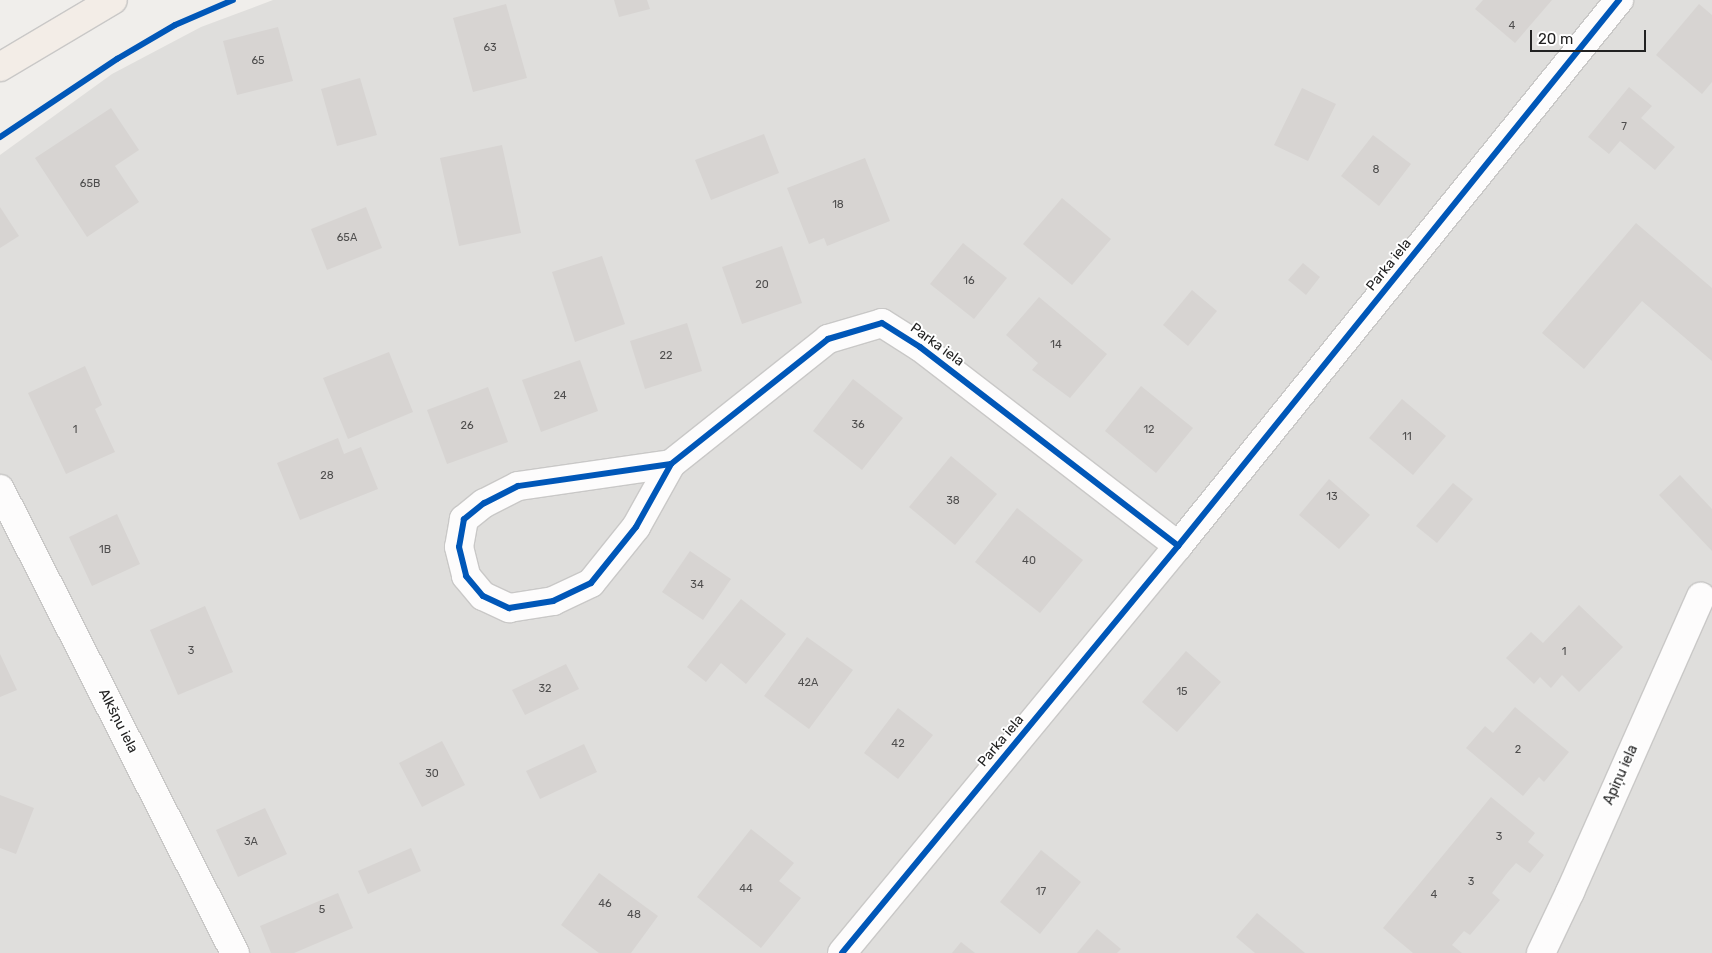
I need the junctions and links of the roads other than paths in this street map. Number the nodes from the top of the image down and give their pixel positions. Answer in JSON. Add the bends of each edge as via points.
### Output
{"nodes":[{"id":1,"x":113,"y":0,"type":"edge"},
{"id":2,"x":1619,"y":0,"type":"edge"},
{"id":3,"x":0,"y":67,"type":"edge"},
{"id":4,"x":671,"y":464,"type":"junction"},
{"id":5,"x":0,"y":489,"type":"edge"},
{"id":6,"x":1178,"y":546,"type":"junction"},
{"id":7,"x":1701,"y":597,"type":"dead end"},
{"id":8,"x":234,"y":953,"type":"edge"},
{"id":9,"x":842,"y":953,"type":"edge"},
{"id":10,"x":1541,"y":953,"type":"edge"}],
"edges":[{"from":1,"to":3,"type":"main road"},
{"from":2,"to":6,"type":"street","name":"Parka iela"},
{"from":4,"to":4,"type":"street","name":"Parka iela","via":[[636,527],[591,582],[553,601],[510,608],[483,596],[466,576],[459,548],[464,519],[484,503],[518,486]]},
{"from":4,"to":6,"type":"street","name":"Parka iela","via":[[828,339],[882,323],[920,347]]},
{"from":5,"to":8,"type":"street","name":"Alkšņu iela"},
{"from":6,"to":9,"type":"street","name":"Parka iela"},
{"from":7,"to":10,"type":"street","name":"Apiņu iela"}]}
